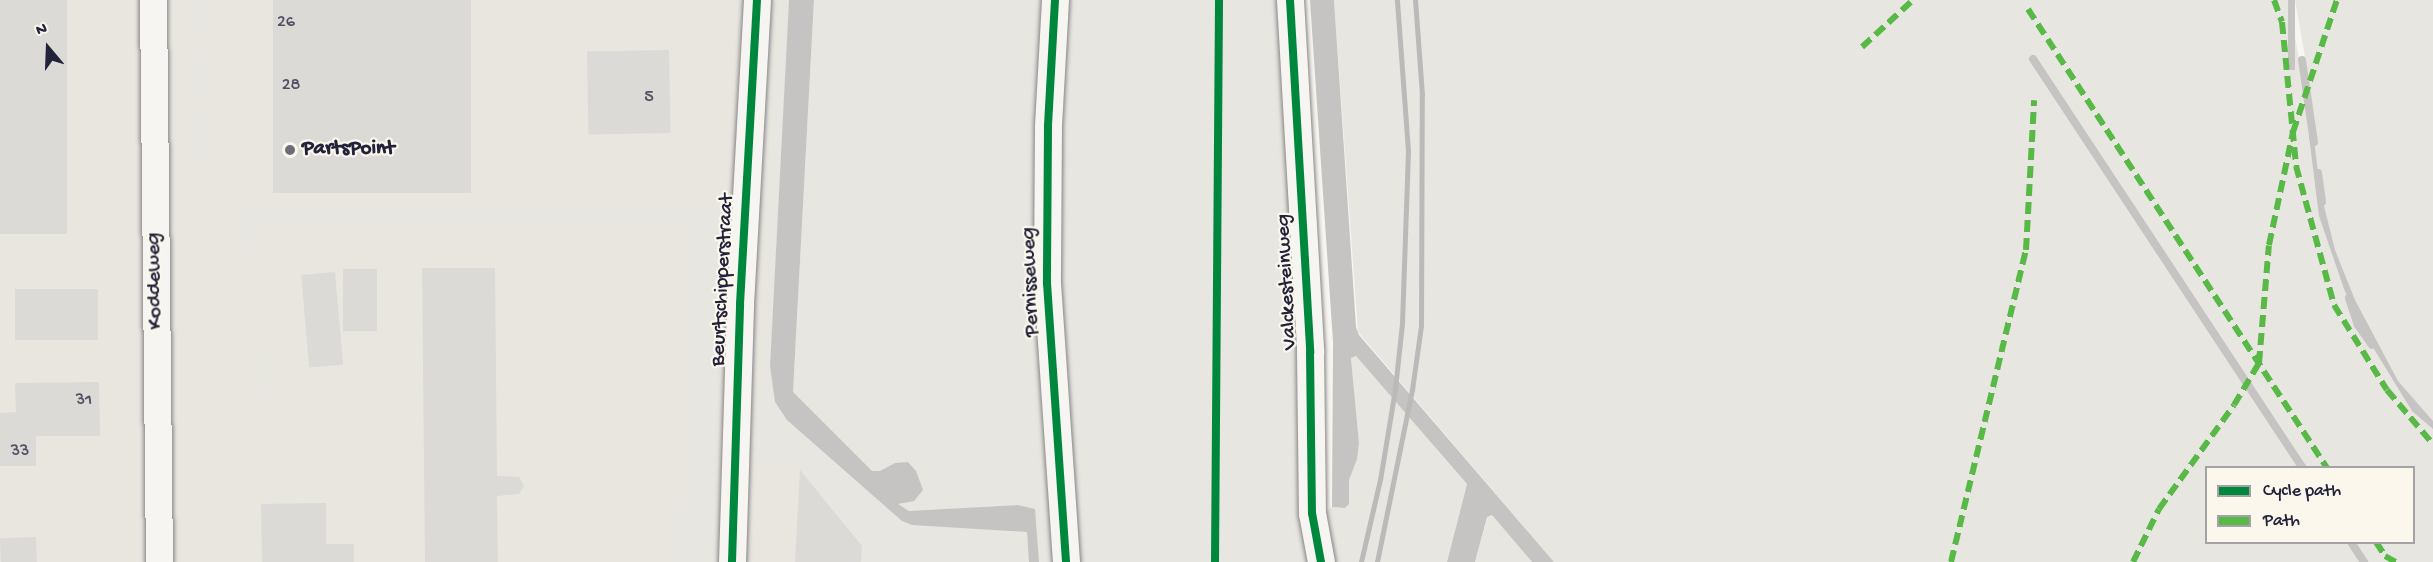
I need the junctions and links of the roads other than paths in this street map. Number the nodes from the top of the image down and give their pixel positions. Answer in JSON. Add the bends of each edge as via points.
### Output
{"nodes":[{"id":1,"x":153,"y":0,"type":"edge"},
{"id":2,"x":757,"y":0,"type":"edge"},
{"id":3,"x":1055,"y":0,"type":"edge"},
{"id":4,"x":1290,"y":0,"type":"edge"},
{"id":5,"x":159,"y":562,"type":"edge"},
{"id":6,"x":732,"y":562,"type":"edge"},
{"id":7,"x":1066,"y":562,"type":"edge"},
{"id":8,"x":1321,"y":562,"type":"edge"}],
"edges":[{"from":1,"to":5,"type":"street","name":"Koddeweg"},
{"from":2,"to":6,"type":"street","name":"Beurtschipperstraat","via":[[740,304]]},
{"from":3,"to":7,"type":"street","name":"Pernisseweg","via":[[1048,127],[1047,283]]},
{"from":4,"to":8,"type":"street","name":"Valckesteinweg","via":[[1310,352],[1312,513]]}]}
